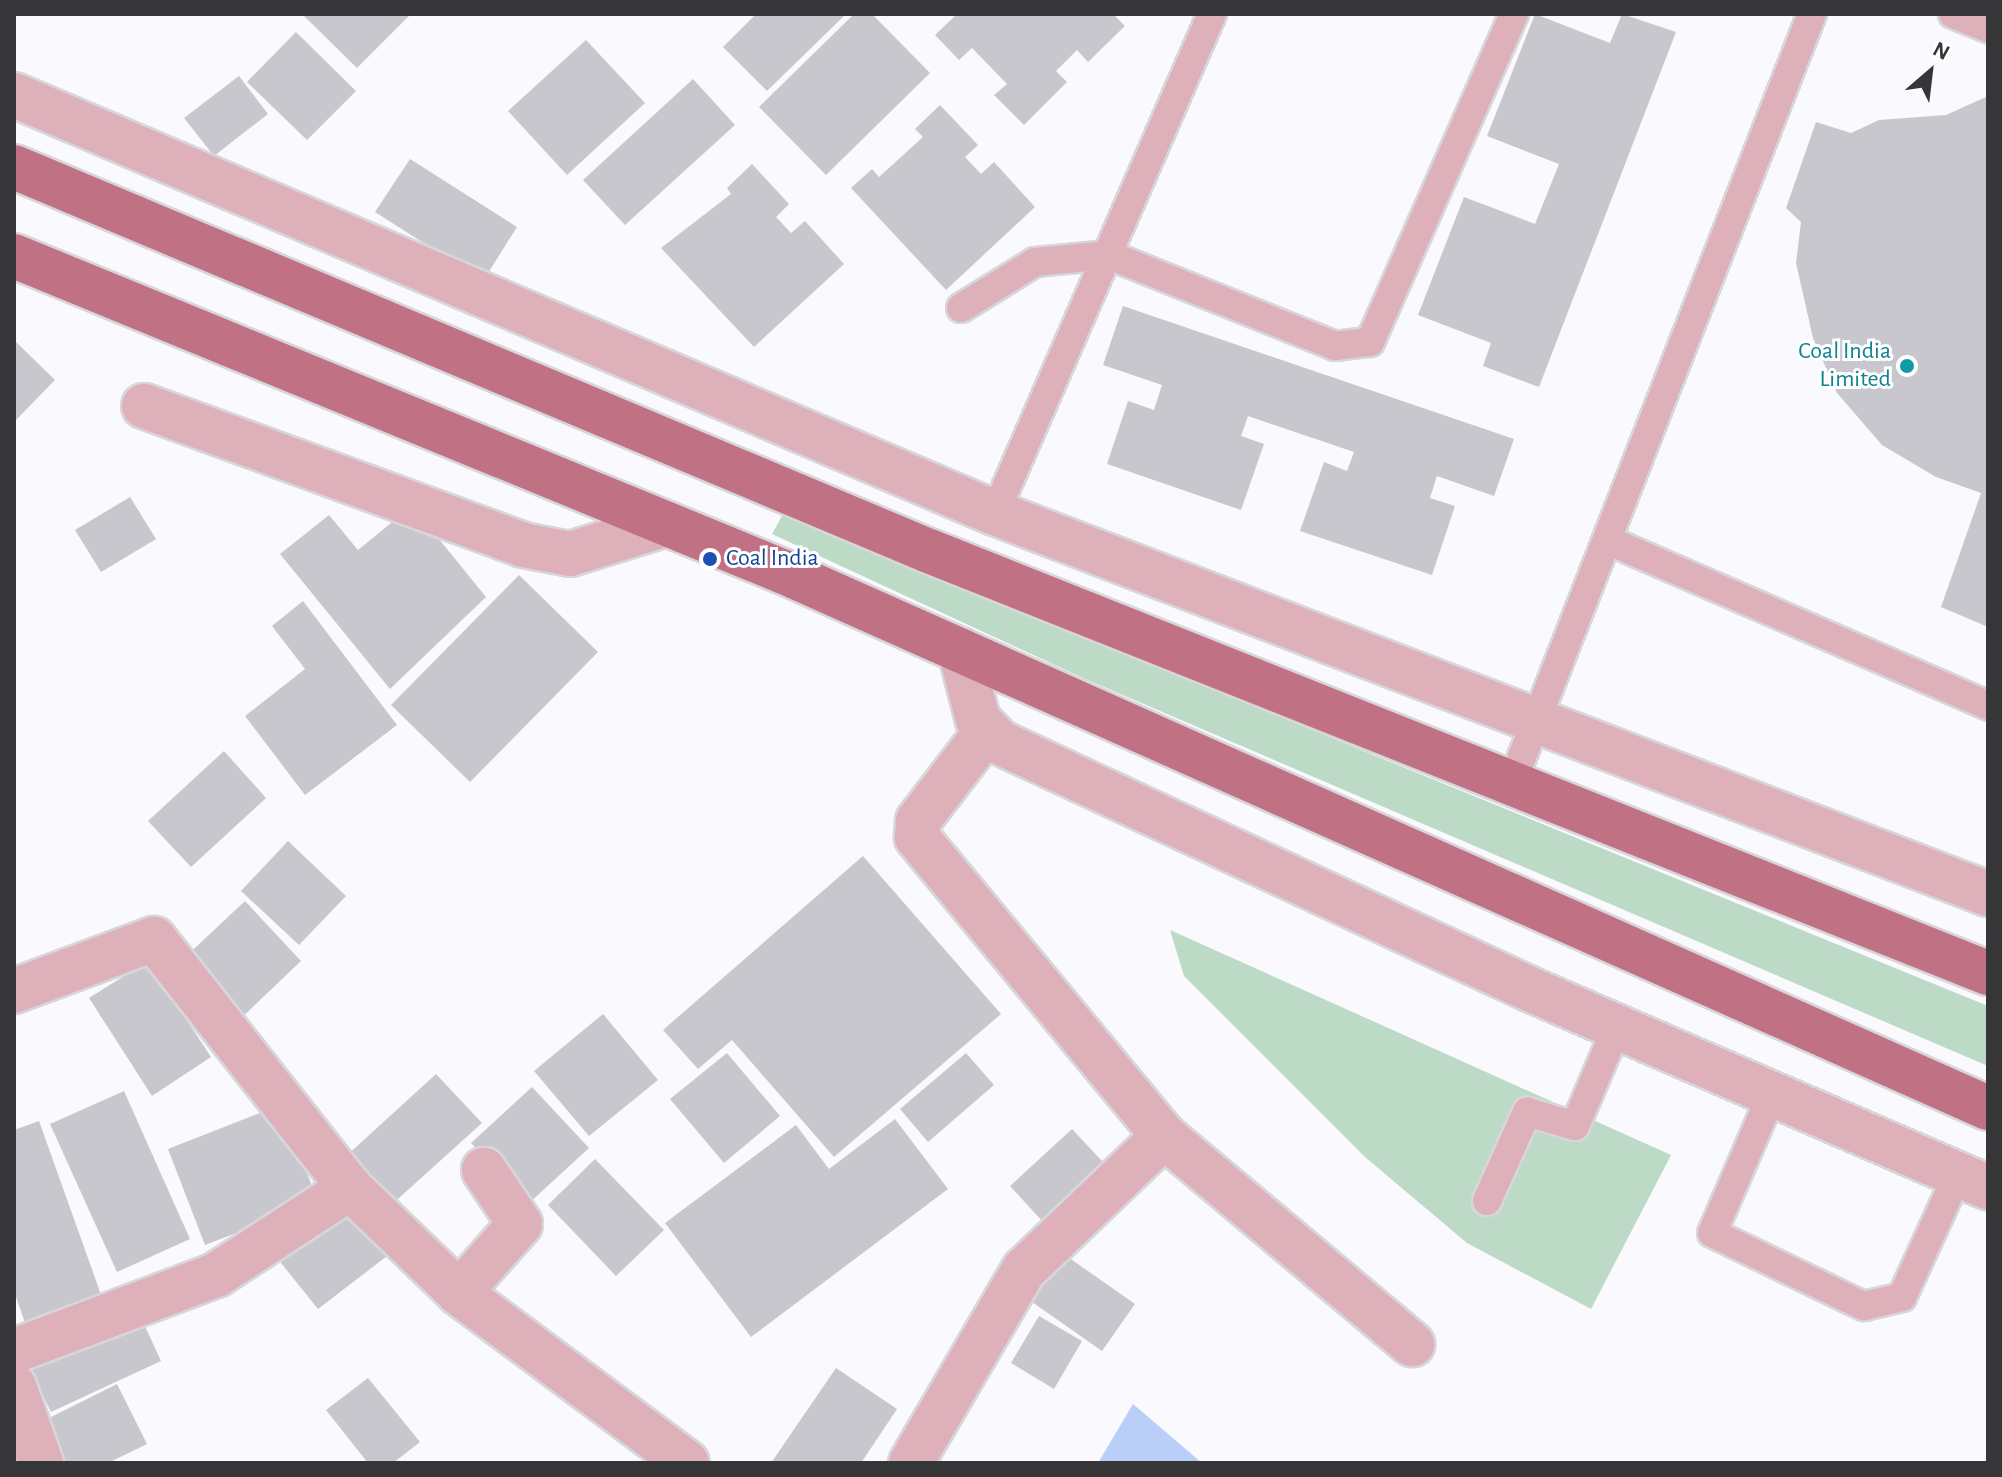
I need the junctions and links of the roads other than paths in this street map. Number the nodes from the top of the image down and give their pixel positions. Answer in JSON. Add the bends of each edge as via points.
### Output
{"nodes":[{"id":1,"x":1514,"y":14,"type":"edge"},
{"id":2,"x":1812,"y":14,"type":"edge"},
{"id":3,"x":1953,"y":14,"type":"edge"},
{"id":4,"x":1199,"y":20,"type":"edge"},
{"id":5,"x":1988,"y":28,"type":"edge"},
{"id":6,"x":14,"y":95,"type":"edge"},
{"id":7,"x":14,"y":167,"type":"edge"},
{"id":8,"x":1109,"y":255,"type":"junction"},
{"id":9,"x":14,"y":256,"type":"edge"},
{"id":10,"x":961,"y":308,"type":"dead end"},
{"id":11,"x":144,"y":406,"type":"dead end"},
{"id":12,"x":995,"y":513,"type":"junction"},
{"id":13,"x":667,"y":524,"type":"junction"},
{"id":14,"x":1607,"y":540,"type":"junction"},
{"id":15,"x":960,"y":650,"type":"junction"},
{"id":16,"x":1988,"y":706,"type":"edge"},
{"id":17,"x":1534,"y":726,"type":"junction"},
{"id":18,"x":986,"y":732,"type":"junction"},
{"id":19,"x":1513,"y":780,"type":"junction"},
{"id":20,"x":1988,"y":894,"type":"edge"},
{"id":21,"x":1988,"y":973,"type":"edge"},
{"id":22,"x":14,"y":991,"type":"edge"},
{"id":23,"x":1617,"y":1027,"type":"junction"},
{"id":24,"x":1772,"y":1094,"type":"junction"},
{"id":25,"x":1988,"y":1108,"type":"edge"},
{"id":26,"x":1164,"y":1136,"type":"junction"},
{"id":27,"x":484,"y":1170,"type":"dead end"},
{"id":28,"x":1973,"y":1181,"type":"edge"},
{"id":29,"x":350,"y":1188,"type":"junction"},
{"id":30,"x":1487,"y":1201,"type":"dead end"},
{"id":31,"x":459,"y":1293,"type":"junction"},
{"id":32,"x":1412,"y":1344,"type":"dead end"},
{"id":33,"x":14,"y":1351,"type":"edge"},
{"id":34,"x":14,"y":1386,"type":"edge"},
{"id":35,"x":41,"y":1463,"type":"edge"},
{"id":36,"x":687,"y":1463,"type":"edge"},
{"id":37,"x":911,"y":1463,"type":"edge"}],
"edges":[{"from":1,"to":8,"type":"lane","via":[[1370,342],[1335,346]]},
{"from":2,"to":14,"type":"lane"},
{"from":3,"to":5,"type":"lane"},
{"from":4,"to":8,"type":"lane"},
{"from":6,"to":12,"type":"street"},
{"from":7,"to":19,"type":"main road","via":[[646,433]]},
{"from":8,"to":10,"type":"lane","via":[[1035,262]]},
{"from":8,"to":12,"type":"lane"},
{"from":9,"to":13,"type":"main road"},
{"from":11,"to":13,"type":"street","via":[[523,545],[570,554]]},
{"from":12,"to":17,"type":"street"},
{"from":13,"to":15,"type":"main road"},
{"from":14,"to":16,"type":"lane"},
{"from":14,"to":17,"type":"lane"},
{"from":15,"to":18,"type":"street"},
{"from":15,"to":25,"type":"main road"},
{"from":17,"to":19,"type":"lane"},
{"from":17,"to":20,"type":"street"},
{"from":18,"to":23,"type":"street","via":[[1055,771]]},
{"from":18,"to":26,"type":"street","via":[[918,821],[917,837]]},
{"from":19,"to":21,"type":"main road"},
{"from":22,"to":29,"type":"street","via":[[154,939]]},
{"from":23,"to":24,"type":"street"},
{"from":23,"to":30,"type":"lane","via":[[1575,1126],[1527,1112]]},
{"from":24,"to":28,"type":"street"},
{"from":24,"to":28,"type":"lane","via":[[1712,1233],[1864,1306],[1902,1297]]},
{"from":26,"to":32,"type":"street"},
{"from":26,"to":37,"type":"street","via":[[1024,1270]]},
{"from":27,"to":31,"type":"street","via":[[520,1224]]},
{"from":29,"to":31,"type":"street"},
{"from":29,"to":33,"type":"street","via":[[216,1275]]},
{"from":31,"to":36,"type":"street"},
{"from":34,"to":35,"type":"street"}]}
